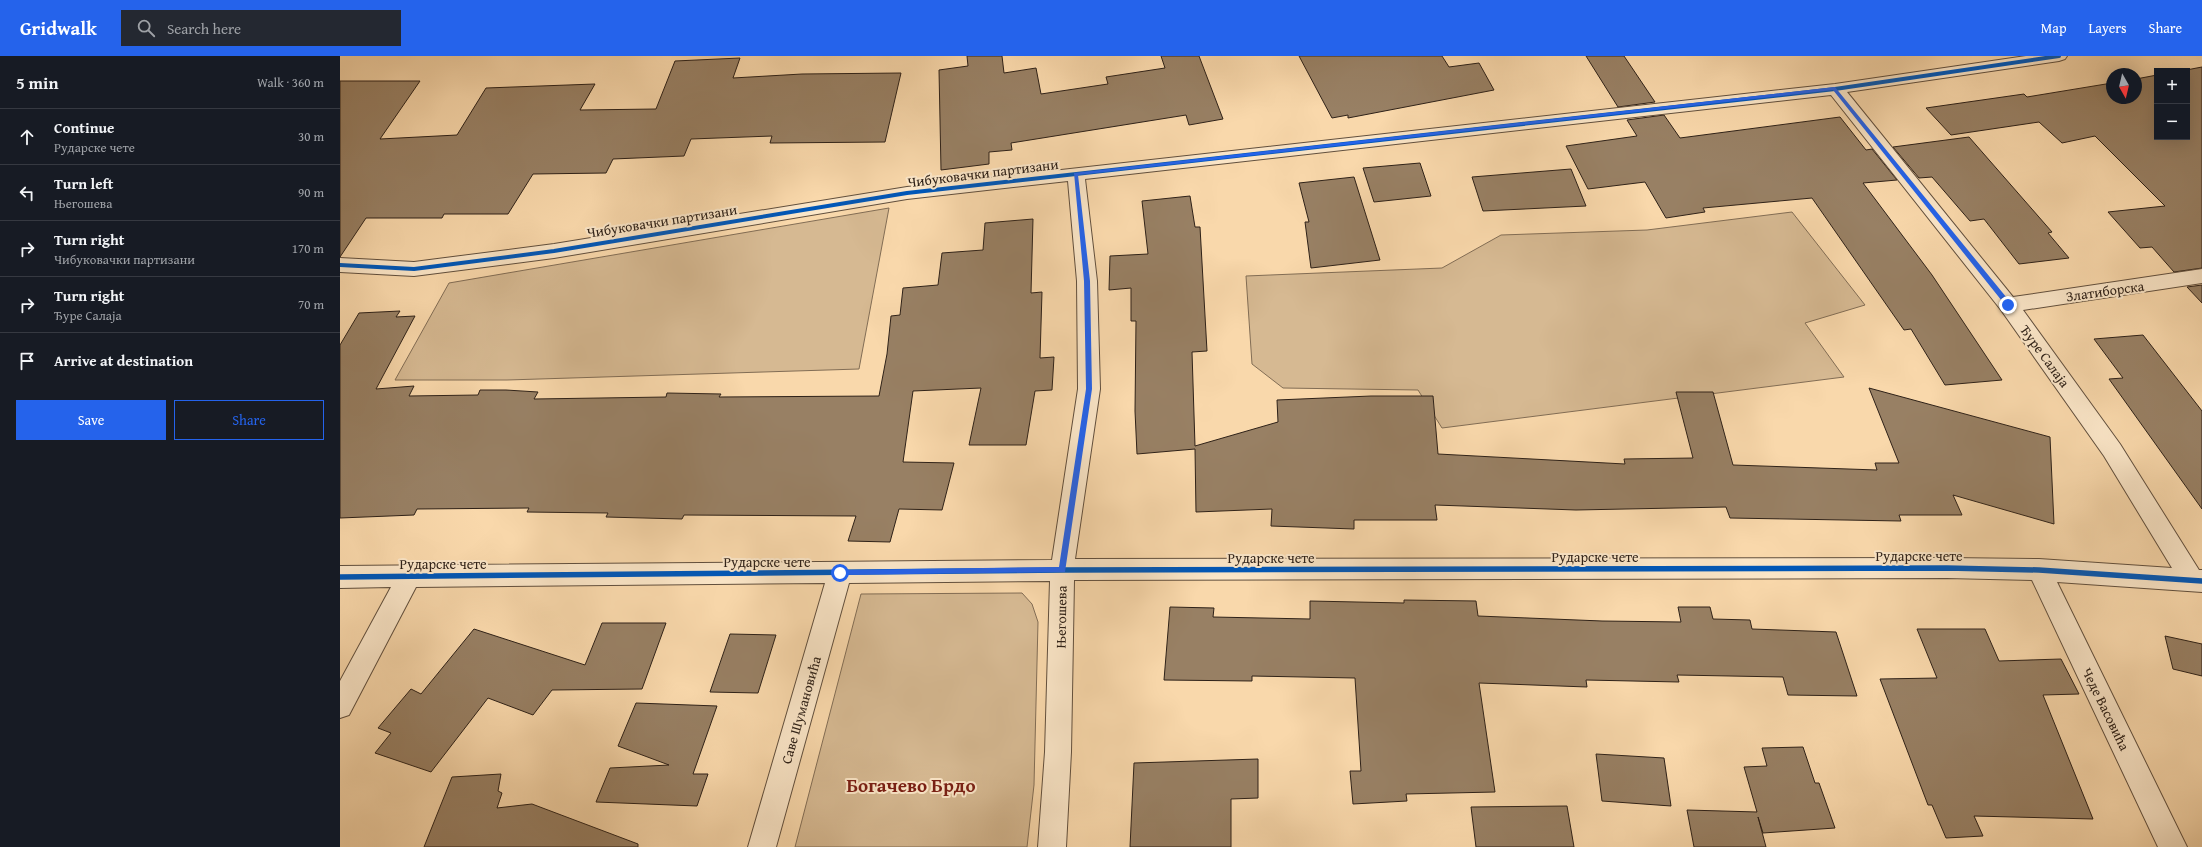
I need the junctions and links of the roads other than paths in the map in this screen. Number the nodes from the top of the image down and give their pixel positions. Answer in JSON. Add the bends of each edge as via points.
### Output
{"nodes":[{"id":1,"x":2059,"y":56,"type":"edge"},
{"id":2,"x":1835,"y":89,"type":"junction"},
{"id":3,"x":1076,"y":174,"type":"junction"},
{"id":4,"x":340,"y":265,"type":"edge"},
{"id":5,"x":2202,"y":276,"type":"edge"},
{"id":6,"x":2008,"y":305,"type":"junction"},
{"id":7,"x":1062,"y":570,"type":"junction"},
{"id":8,"x":2039,"y":570,"type":"junction"},
{"id":9,"x":840,"y":573,"type":"junction"},
{"id":10,"x":340,"y":577,"type":"edge"},
{"id":11,"x":409,"y":577,"type":"junction"},
{"id":12,"x":2198,"y":581,"type":"edge"},
{"id":13,"x":340,"y":706,"type":"edge"},
{"id":14,"x":762,"y":847,"type":"edge"},
{"id":15,"x":1052,"y":847,"type":"edge"},
{"id":16,"x":2173,"y":847,"type":"edge"}],
"edges":[{"from":1,"to":2,"type":"street","name":"Чибуковачки партизани"},
{"from":2,"to":3,"type":"street","name":"Чибуковачки партизани"},
{"from":2,"to":6,"type":"street","name":"Ђуре Салаја"},
{"from":3,"to":4,"type":"street","name":"Чибуковачки партизани","via":[[907,193],[554,251],[414,269]]},
{"from":3,"to":7,"type":"street","name":"Његошева","via":[[1087,281],[1089,389]]},
{"from":5,"to":6,"type":"street","name":"Златиборска"},
{"from":6,"to":12,"type":"street","name":"Ђуре Салаја","via":[[2112,450]]},
{"from":7,"to":8,"type":"street","name":"Рударске чете"},
{"from":7,"to":9,"type":"street","name":"Рударске чете"},
{"from":7,"to":15,"type":"street","name":"Његошева","via":[[1058,752]]},
{"from":8,"to":12,"type":"street","name":"Рударске чете"},
{"from":8,"to":16,"type":"street","name":"Чеде Васовића"},
{"from":9,"to":11,"type":"street","name":"Рударске чете"},
{"from":9,"to":14,"type":"street","name":"Саве Шумановића"},
{"from":10,"to":11,"type":"street","name":"Рударске чете"},
{"from":11,"to":13,"type":"street"}]}
